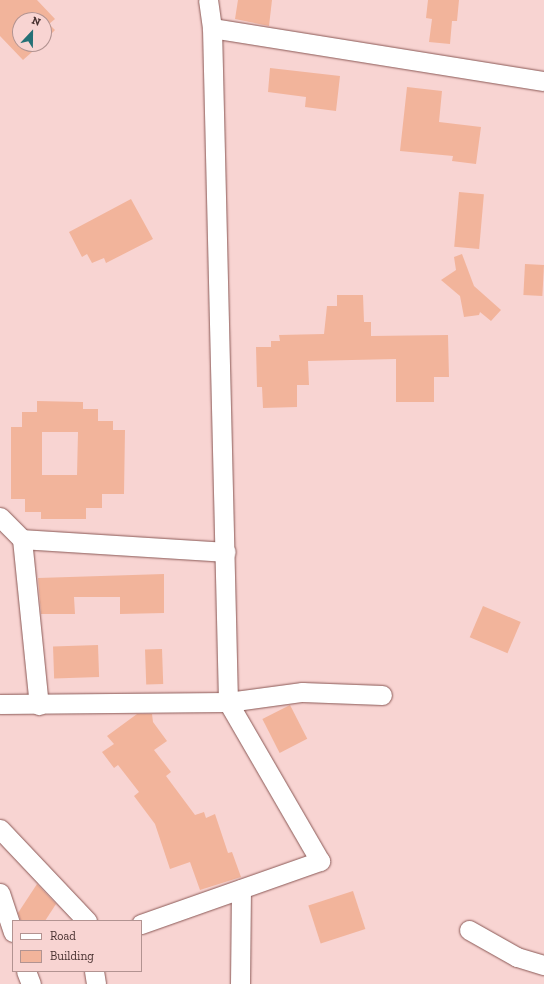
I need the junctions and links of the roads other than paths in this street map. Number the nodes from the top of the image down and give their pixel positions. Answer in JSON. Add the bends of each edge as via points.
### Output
{"nodes":[{"id":1,"x":208,"y":0,"type":"edge"},
{"id":2,"x":212,"y":28,"type":"junction"},
{"id":3,"x":544,"y":81,"type":"edge"},
{"id":4,"x":0,"y":517,"type":"edge"},
{"id":5,"x":22,"y":539,"type":"junction"},
{"id":6,"x":226,"y":552,"type":"junction"},
{"id":7,"x":382,"y":695,"type":"dead end"},
{"id":8,"x":228,"y":702,"type":"junction"},
{"id":9,"x":0,"y":704,"type":"edge"},
{"id":10,"x":39,"y":705,"type":"junction"},
{"id":11,"x":0,"y":829,"type":"edge"},
{"id":12,"x":241,"y":889,"type":"junction"},
{"id":13,"x":0,"y":893,"type":"edge"},
{"id":14,"x":86,"y":920,"type":"edge"},
{"id":15,"x":142,"y":924,"type":"edge"},
{"id":16,"x":12,"y":929,"type":"edge"},
{"id":17,"x":469,"y":930,"type":"dead end"},
{"id":18,"x":544,"y":965,"type":"edge"},
{"id":19,"x":26,"y":972,"type":"edge"},
{"id":20,"x":94,"y":972,"type":"edge"},
{"id":21,"x":30,"y":984,"type":"edge"},
{"id":22,"x":96,"y":984,"type":"edge"},
{"id":23,"x":240,"y":984,"type":"edge"}],
"edges":[{"from":1,"to":2,"type":"street"},
{"from":2,"to":3,"type":"street"},
{"from":2,"to":6,"type":"street"},
{"from":4,"to":5,"type":"street"},
{"from":5,"to":6,"type":"street"},
{"from":5,"to":10,"type":"street"},
{"from":6,"to":8,"type":"street"},
{"from":7,"to":8,"type":"street","via":[[302,692]]},
{"from":8,"to":10,"type":"street"},
{"from":8,"to":12,"type":"street","via":[[320,861]]},
{"from":9,"to":10,"type":"street"},
{"from":11,"to":14,"type":"street"},
{"from":12,"to":15,"type":"street"},
{"from":12,"to":23,"type":"street"},
{"from":13,"to":16,"type":"street"},
{"from":17,"to":18,"type":"street","via":[[517,957]]},
{"from":19,"to":21,"type":"street"},
{"from":20,"to":22,"type":"street"}]}
